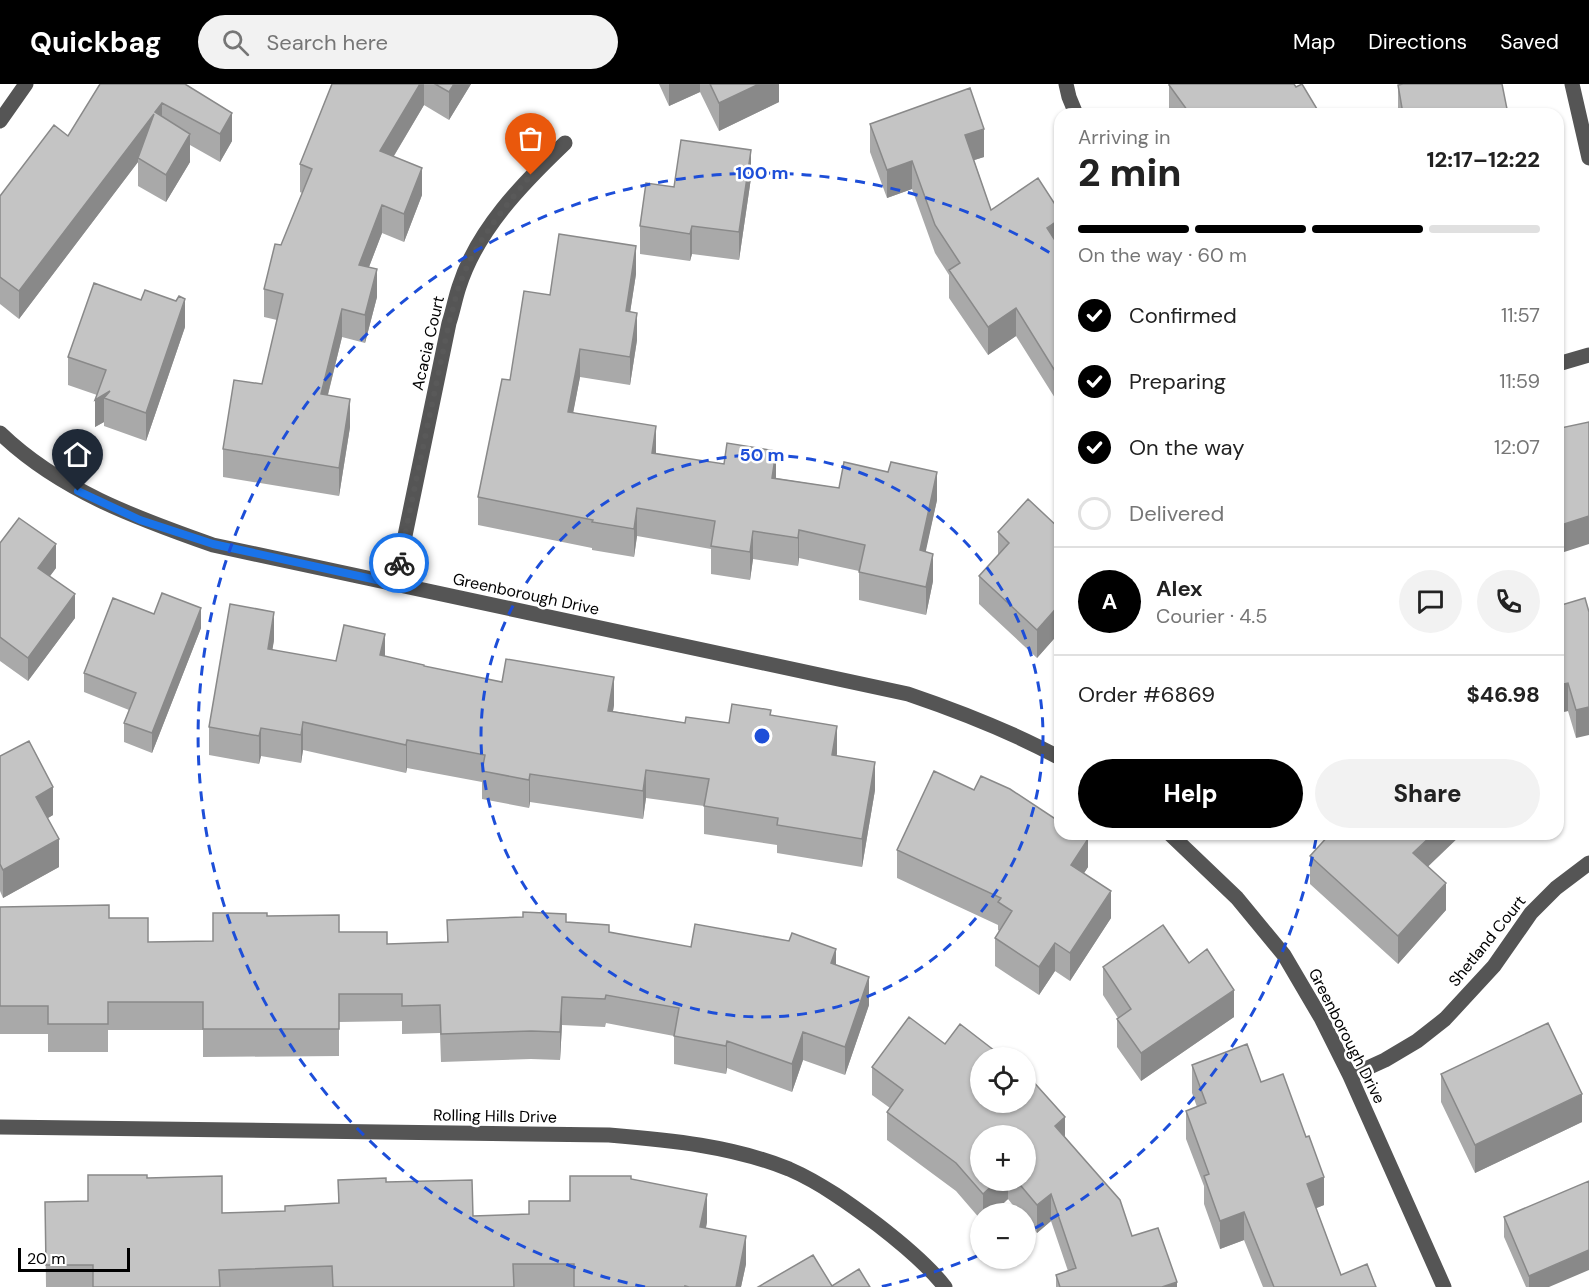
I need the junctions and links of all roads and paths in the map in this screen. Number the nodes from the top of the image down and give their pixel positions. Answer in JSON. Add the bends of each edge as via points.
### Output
{"nodes":[{"id":1,"x":26,"y":84,"type":"edge"},
{"id":2,"x":1066,"y":84,"type":"edge"},
{"id":3,"x":1572,"y":84,"type":"edge"},
{"id":4,"x":1074,"y":108,"type":"edge"},
{"id":5,"x":0,"y":120,"type":"edge"},
{"id":6,"x":565,"y":143,"type":"dead end"},
{"id":7,"x":1589,"y":158,"type":"edge"},
{"id":8,"x":1589,"y":355,"type":"edge"},
{"id":9,"x":1564,"y":362,"type":"edge"},
{"id":10,"x":0,"y":433,"type":"edge"},
{"id":11,"x":395,"y":584,"type":"junction"},
{"id":12,"x":1054,"y":755,"type":"edge"},
{"id":13,"x":1176,"y":840,"type":"edge"},
{"id":14,"x":1589,"y":863,"type":"edge"},
{"id":15,"x":1350,"y":1076,"type":"junction"},
{"id":16,"x":0,"y":1127,"type":"edge"},
{"id":17,"x":945,"y":1287,"type":"edge"},
{"id":18,"x":1444,"y":1287,"type":"edge"}],
"edges":[{"from":1,"to":5,"type":"street"},
{"from":2,"to":4,"type":"street"},
{"from":3,"to":7,"type":"street"},
{"from":6,"to":11,"type":"street","name":"Acacia Court","via":[[502,210],[459,285]]},
{"from":8,"to":9,"type":"street"},
{"from":10,"to":11,"type":"street","name":"Greenborough Drive","via":[[19,452],[78,491],[140,520],[213,544]]},
{"from":11,"to":12,"type":"street","name":"Greenborough Drive","via":[[908,694],[966,713]]},
{"from":13,"to":15,"type":"street","name":"Greenborough Drive","via":[[1237,898],[1284,955]]},
{"from":14,"to":15,"type":"street","name":"Shetland Court","via":[[1530,914],[1494,966],[1445,1020],[1385,1060]]},
{"from":15,"to":18,"type":"street","name":"Greenborough Drive"},
{"from":16,"to":17,"type":"street","name":"Rolling Hills Drive","via":[[609,1135],[671,1140],[732,1151],[789,1169],[840,1197],[896,1238]]}]}
